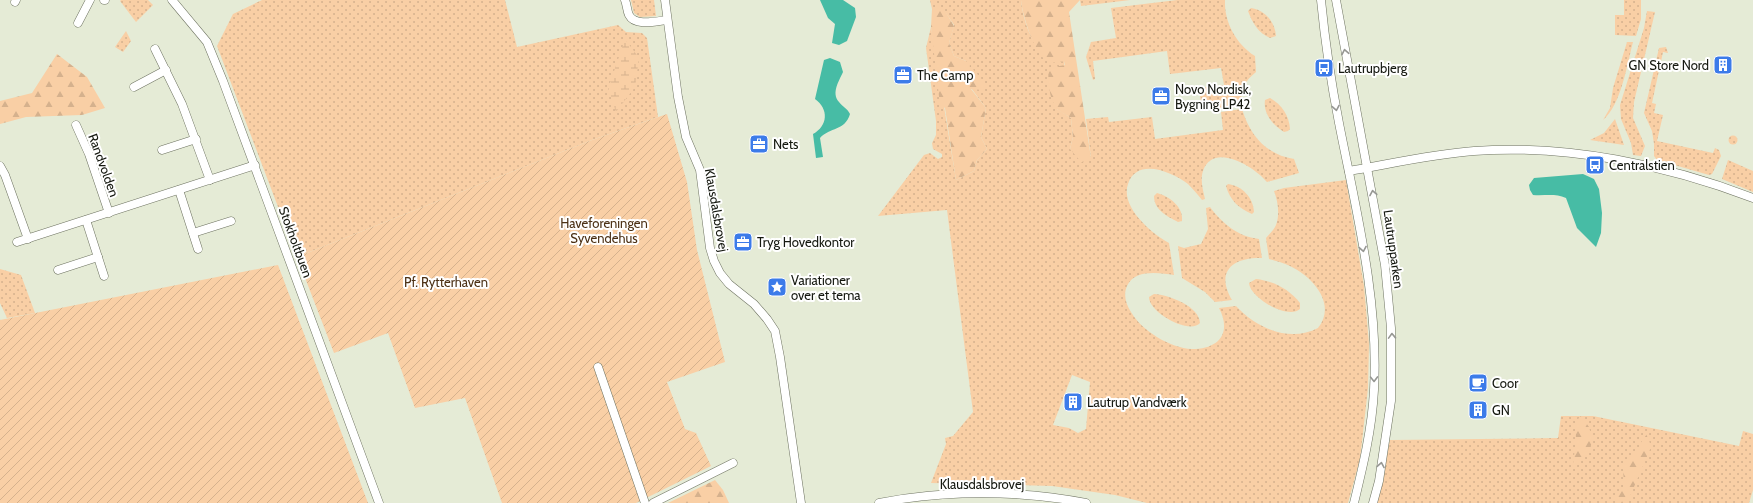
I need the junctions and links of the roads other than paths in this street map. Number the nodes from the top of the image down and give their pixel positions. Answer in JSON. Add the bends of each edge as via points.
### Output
{"nodes":[{"id":1,"x":90,"y":0,"type":"edge"},
{"id":2,"x":172,"y":0,"type":"edge"},
{"id":3,"x":625,"y":0,"type":"edge"},
{"id":4,"x":665,"y":0,"type":"edge"},
{"id":5,"x":1321,"y":0,"type":"edge"},
{"id":6,"x":1336,"y":0,"type":"edge"},
{"id":7,"x":668,"y":20,"type":"junction"},
{"id":8,"x":78,"y":23,"type":"dead end"},
{"id":9,"x":155,"y":49,"type":"dead end"},
{"id":10,"x":166,"y":70,"type":"junction"},
{"id":11,"x":134,"y":87,"type":"dead end"},
{"id":12,"x":76,"y":125,"type":"dead end"},
{"id":13,"x":196,"y":139,"type":"junction"},
{"id":14,"x":162,"y":150,"type":"dead end"},
{"id":15,"x":255,"y":165,"type":"junction"},
{"id":16,"x":0,"y":166,"type":"edge"},
{"id":17,"x":1368,"y":167,"type":"junction"},
{"id":18,"x":1349,"y":171,"type":"junction"},
{"id":19,"x":210,"y":180,"type":"junction"},
{"id":20,"x":179,"y":190,"type":"junction"},
{"id":21,"x":1753,"y":198,"type":"edge"},
{"id":22,"x":109,"y":213,"type":"junction"},
{"id":23,"x":86,"y":220,"type":"junction"},
{"id":24,"x":231,"y":221,"type":"dead end"},
{"id":25,"x":192,"y":233,"type":"junction"},
{"id":26,"x":28,"y":239,"type":"junction"},
{"id":27,"x":17,"y":242,"type":"dead end"},
{"id":28,"x":198,"y":249,"type":"dead end"},
{"id":29,"x":98,"y":257,"type":"junction"},
{"id":30,"x":58,"y":270,"type":"dead end"},
{"id":31,"x":104,"y":276,"type":"dead end"},
{"id":32,"x":598,"y":367,"type":"dead end"},
{"id":33,"x":732,"y":463,"type":"dead end"},
{"id":34,"x":379,"y":503,"type":"edge"},
{"id":35,"x":645,"y":503,"type":"edge"},
{"id":36,"x":653,"y":503,"type":"edge"},
{"id":37,"x":801,"y":503,"type":"edge"},
{"id":38,"x":879,"y":503,"type":"edge"},
{"id":39,"x":1086,"y":503,"type":"edge"},
{"id":40,"x":1354,"y":503,"type":"edge"},
{"id":41,"x":1373,"y":503,"type":"edge"}],
"edges":[{"from":1,"to":8,"type":"street"},
{"from":2,"to":15,"type":"street","name":"Stokholtbuen","via":[[207,42]]},
{"from":3,"to":7,"type":"street","via":[[633,21]]},
{"from":4,"to":7,"type":"street","name":"Klausdalsbrovej"},
{"from":5,"to":18,"type":"street","one_way":true,"via":[[1331,82]]},
{"from":17,"to":6,"type":"street","name":"Lautrupparken","one_way":true},
{"from":7,"to":37,"type":"street","name":"Klausdalsbrovej","via":[[678,97],[686,137],[700,170],[714,261],[729,284],[754,304],[775,331]]},
{"from":9,"to":10,"type":"street"},
{"from":10,"to":11,"type":"street"},
{"from":10,"to":13,"type":"street"},
{"from":12,"to":22,"type":"street","name":"Randvolden"},
{"from":13,"to":14,"type":"street"},
{"from":13,"to":19,"type":"street"},
{"from":15,"to":19,"type":"street","name":"Randvolden"},
{"from":15,"to":34,"type":"street","name":"Stokholtbuen"},
{"from":16,"to":26,"type":"street"},
{"from":17,"to":18,"type":"street"},
{"from":17,"to":21,"type":"street","via":[[1474,151],[1551,151],[1646,166]]},
{"from":41,"to":17,"type":"street","name":"Lautrupparken","one_way":true,"via":[[1391,400],[1392,362],[1385,265]]},
{"from":18,"to":40,"type":"street","one_way":true,"via":[[1368,280],[1374,345],[1374,389],[1370,429]]},
{"from":19,"to":20,"type":"street","name":"Randvolden"},
{"from":20,"to":22,"type":"street","name":"Randvolden"},
{"from":20,"to":25,"type":"street"},
{"from":22,"to":23,"type":"street","name":"Randvolden"},
{"from":23,"to":26,"type":"street","name":"Randvolden"},
{"from":23,"to":29,"type":"street"},
{"from":24,"to":25,"type":"street"},
{"from":25,"to":28,"type":"street"},
{"from":26,"to":27,"type":"street","name":"Randvolden"},
{"from":29,"to":30,"type":"street"},
{"from":29,"to":31,"type":"street"},
{"from":32,"to":35,"type":"street"},
{"from":33,"to":36,"type":"street"},
{"from":38,"to":39,"type":"street","name":"Klausdalsbrovej","via":[[980,494],[1038,496]]}]}
